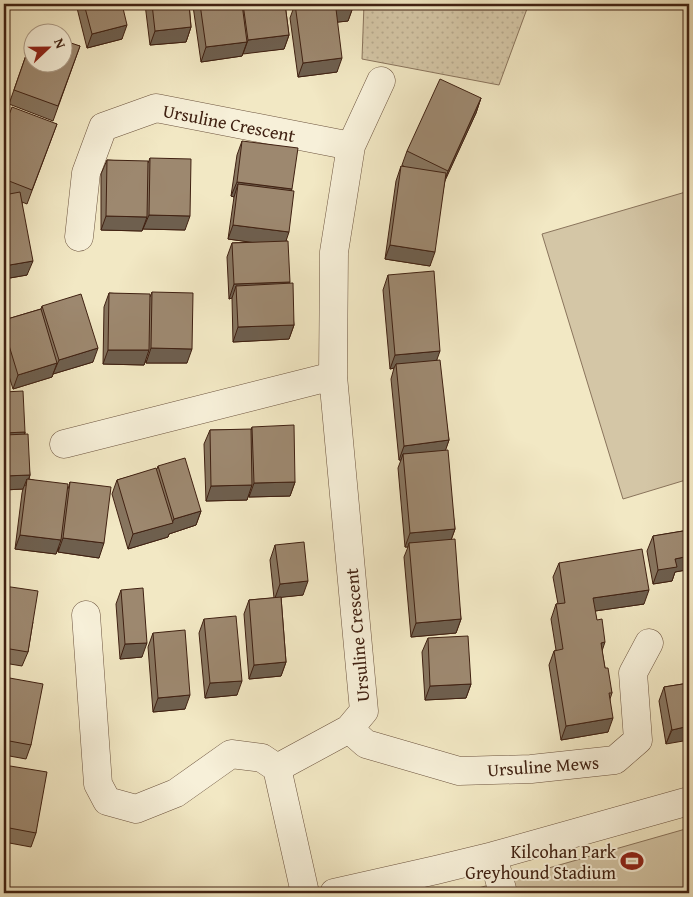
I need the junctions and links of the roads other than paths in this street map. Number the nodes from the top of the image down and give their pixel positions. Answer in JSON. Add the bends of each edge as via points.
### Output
{"nodes":[{"id":1,"x":381,"y":81,"type":"dead end"},
{"id":2,"x":350,"y":146,"type":"junction"},
{"id":3,"x":79,"y":237,"type":"dead end"},
{"id":4,"x":332,"y":376,"type":"junction"},
{"id":5,"x":64,"y":444,"type":"dead end"},
{"id":6,"x":86,"y":615,"type":"dead end"},
{"id":7,"x":650,"y":643,"type":"dead end"},
{"id":8,"x":349,"y":729,"type":"junction"},
{"id":9,"x":277,"y":768,"type":"junction"},
{"id":10,"x":689,"y":801,"type":"edge"},
{"id":11,"x":493,"y":856,"type":"junction"},
{"id":12,"x":305,"y":893,"type":"edge"},
{"id":13,"x":334,"y":893,"type":"edge"},
{"id":14,"x":503,"y":893,"type":"edge"}],
"edges":[{"from":1,"to":2,"type":"street","name":"Ursuline Crescent"},
{"from":2,"to":3,"type":"street","name":"Ursuline Crescent","via":[[156,108],[103,127],[86,173]]},
{"from":2,"to":4,"type":"street","name":"Ursuline Crescent","via":[[334,252]]},
{"from":4,"to":5,"type":"street"},
{"from":4,"to":8,"type":"street","name":"Ursuline Crescent","via":[[364,711]]},
{"from":6,"to":9,"type":"street","via":[[98,784],[107,801],[136,809],[176,793],[231,754],[262,758]]},
{"from":7,"to":8,"type":"street","name":"Ursuline Mews","via":[[633,673],[638,740],[615,760],[531,769],[459,771],[366,744]]},
{"from":8,"to":9,"type":"street","name":"Ursuline Crescent"},
{"from":9,"to":12,"type":"street"},
{"from":10,"to":11,"type":"street"},
{"from":11,"to":13,"type":"street"},
{"from":11,"to":14,"type":"street"}]}
